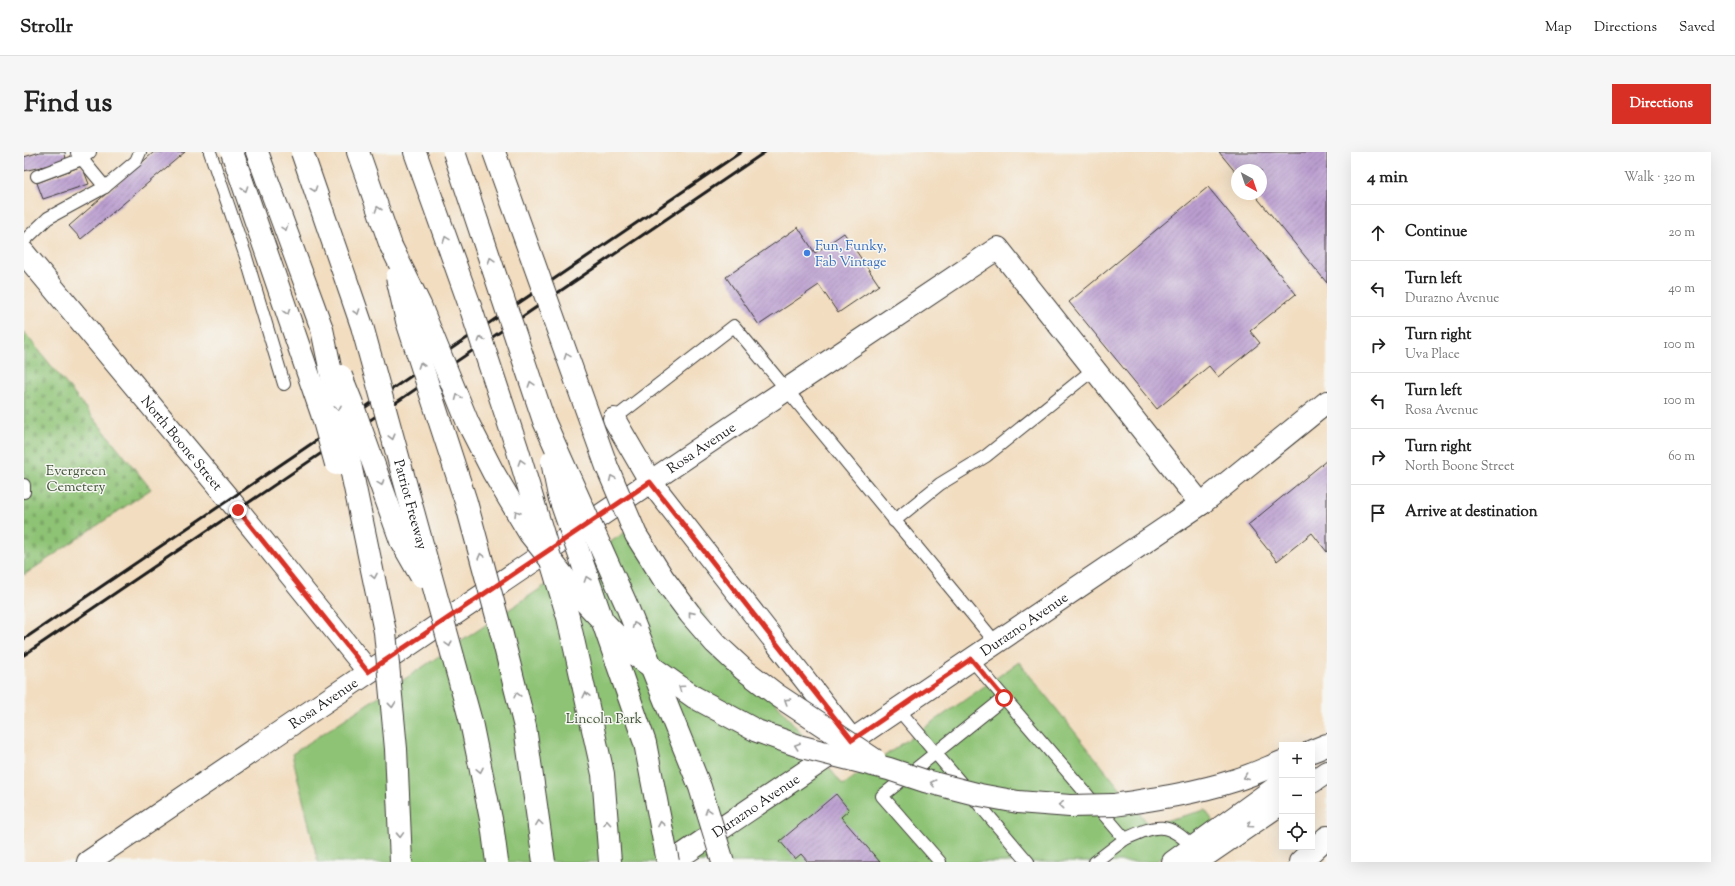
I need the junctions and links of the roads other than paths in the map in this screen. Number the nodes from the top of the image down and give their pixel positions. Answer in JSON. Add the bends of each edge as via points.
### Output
{"nodes":[{"id":1,"x":210,"y":152,"type":"edge"},
{"id":2,"x":232,"y":152,"type":"edge"},
{"id":3,"x":257,"y":152,"type":"edge"},
{"id":4,"x":302,"y":152,"type":"edge"},
{"id":5,"x":358,"y":152,"type":"edge"},
{"id":6,"x":415,"y":152,"type":"edge"},
{"id":7,"x":454,"y":152,"type":"edge"},
{"id":8,"x":494,"y":152,"type":"edge"},
{"id":9,"x":83,"y":154,"type":"edge"},
{"id":10,"x":135,"y":155,"type":"edge"},
{"id":11,"x":37,"y":176,"type":"dead end"},
{"id":12,"x":105,"y":187,"type":"junction"},
{"id":13,"x":24,"y":241,"type":"edge"},
{"id":14,"x":391,"y":246,"type":"junction"},
{"id":15,"x":24,"y":253,"type":"edge"},
{"id":16,"x":322,"y":329,"type":"junction"},
{"id":17,"x":1094,"y":369,"type":"junction"},
{"id":18,"x":284,"y":384,"type":"dead end"},
{"id":19,"x":786,"y":390,"type":"junction"},
{"id":20,"x":1327,"y":402,"type":"edge"},
{"id":21,"x":614,"y":419,"type":"joint"},
{"id":22,"x":544,"y":421,"type":"junction"},
{"id":23,"x":650,"y":482,"type":"junction"},
{"id":24,"x":24,"y":485,"type":"edge"},
{"id":25,"x":24,"y":492,"type":"edge"},
{"id":26,"x":1201,"y":504,"type":"junction"},
{"id":27,"x":894,"y":521,"type":"junction"},
{"id":28,"x":370,"y":554,"type":"junction"},
{"id":29,"x":438,"y":606,"type":"junction"},
{"id":30,"x":996,"y":643,"type":"junction"},
{"id":31,"x":971,"y":659,"type":"junction"},
{"id":32,"x":368,"y":672,"type":"junction"},
{"id":33,"x":1004,"y":698,"type":"junction"},
{"id":34,"x":898,"y":709,"type":"junction"},
{"id":35,"x":852,"y":740,"type":"junction"},
{"id":36,"x":1327,"y":745,"type":"edge"},
{"id":37,"x":1315,"y":750,"type":"edge"},
{"id":38,"x":1327,"y":751,"type":"edge"},
{"id":39,"x":935,"y":753,"type":"junction"},
{"id":40,"x":1315,"y":760,"type":"edge"},
{"id":41,"x":1279,"y":763,"type":"edge"},
{"id":42,"x":889,"y":769,"type":"junction"},
{"id":43,"x":1327,"y":772,"type":"edge"},
{"id":44,"x":1315,"y":780,"type":"edge"},
{"id":45,"x":1279,"y":785,"type":"edge"},
{"id":46,"x":1279,"y":805,"type":"edge"},
{"id":47,"x":1327,"y":837,"type":"edge"},
{"id":48,"x":1125,"y":839,"type":"junction"},
{"id":49,"x":1195,"y":855,"type":"edge"},
{"id":50,"x":88,"y":862,"type":"edge"},
{"id":51,"x":401,"y":862,"type":"edge"},
{"id":52,"x":497,"y":862,"type":"edge"},
{"id":53,"x":544,"y":862,"type":"edge"},
{"id":54,"x":610,"y":862,"type":"edge"},
{"id":55,"x":668,"y":862,"type":"edge"},
{"id":56,"x":672,"y":862,"type":"edge"},
{"id":57,"x":723,"y":862,"type":"edge"},
{"id":58,"x":940,"y":862,"type":"edge"},
{"id":59,"x":1028,"y":862,"type":"edge"},
{"id":60,"x":1095,"y":862,"type":"edge"},
{"id":61,"x":1173,"y":862,"type":"edge"},
{"id":62,"x":1300,"y":862,"type":"edge"}],
"edges":[{"from":1,"to":18,"type":"lane","via":[[244,250]]},
{"from":2,"to":28,"type":"main road","one_way":true,"bridge":true,"via":[[322,414],[347,504]]},
{"from":3,"to":16,"type":"main road","one_way":true},
{"from":4,"to":29,"type":"main road","name":"Patriot Freeway","one_way":true,"bridge":true,"via":[[362,326]]},
{"from":14,"to":5,"type":"main road","one_way":true},
{"from":54,"to":6,"type":"main road","one_way":true,"bridge":true,"via":[[603,774],[568,617],[469,302]]},
{"from":22,"to":7,"type":"main road","one_way":true,"bridge":true},
{"from":42,"to":8,"type":"main road","one_way":true,"bridge":true,"via":[[777,695],[743,669],[715,643],[663,578],[636,535],[607,467]]},
{"from":9,"to":11,"type":"lane"},
{"from":9,"to":12,"type":"lane"},
{"from":10,"to":12,"type":"lane"},
{"from":12,"to":13,"type":"lane","via":[[48,218]]},
{"from":42,"to":14,"type":"main road","one_way":true,"bridge":true,"via":[[802,747],[756,731],[694,697],[634,655],[581,598],[530,534],[493,472],[468,423],[420,304]]},
{"from":53,"to":14,"type":"main road","one_way":true,"bridge":true,"via":[[525,728],[502,635],[466,502],[407,322]]},
{"from":15,"to":32,"type":"main road","name":"North Boone Street","via":[[238,510]]},
{"from":16,"to":28,"type":"main road","one_way":true,"bridge":true},
{"from":16,"to":29,"type":"main road","one_way":true,"bridge":true,"via":[[352,400],[401,541]]},
{"from":17,"to":19,"type":"main road","name":"Rosa Avenue","via":[[998,248]]},
{"from":17,"to":26,"type":"main road"},
{"from":17,"to":27,"type":"lane","via":[[986,456],[940,484]]},
{"from":19,"to":21,"type":"lane","via":[[734,326]]},
{"from":19,"to":23,"type":"main road","name":"Rosa Avenue"},
{"from":19,"to":27,"type":"lane"},
{"from":20,"to":26,"type":"main road","name":"Durazno Avenue"},
{"from":21,"to":23,"type":"main road"},
{"from":55,"to":22,"type":"main road","one_way":true,"bridge":true,"via":[[645,743],[559,496]]},
{"from":57,"to":22,"type":"main road","one_way":true,"bridge":true,"via":[[700,786],[626,604]]},
{"from":23,"to":32,"type":"main road","name":"Rosa Avenue"},
{"from":23,"to":35,"type":"main road"},
{"from":24,"to":25,"type":"lane"},
{"from":26,"to":30,"type":"main road","name":"Durazno Avenue"},
{"from":27,"to":30,"type":"lane"},
{"from":28,"to":51,"type":"main road","one_way":true,"bridge":true,"via":[[385,632],[396,749]]},
{"from":29,"to":52,"type":"main road","name":"Patriot Freeway","one_way":true,"bridge":true,"via":[[471,722],[492,824]]},
{"from":30,"to":31,"type":"main road","name":"Durazno Avenue"},
{"from":31,"to":33,"type":"lane"},
{"from":31,"to":34,"type":"main road","name":"Durazno Avenue"},
{"from":32,"to":50,"type":"main road","name":"Rosa Avenue"},
{"from":33,"to":39,"type":"lane"},
{"from":33,"to":48,"type":"lane"},
{"from":34,"to":35,"type":"main road","name":"Durazno Avenue"},
{"from":34,"to":39,"type":"lane"},
{"from":35,"to":56,"type":"main road","name":"Durazno Avenue"},
{"from":36,"to":37,"type":"main road"},
{"from":38,"to":40,"type":"main road"},
{"from":39,"to":58,"type":"lane","via":[[882,796]]},
{"from":39,"to":59,"type":"lane"},
{"from":41,"to":42,"type":"main road","one_way":true,"bridge":true,"via":[[1237,780],[1195,792],[1114,805],[1070,806],[1018,802],[980,795]]},
{"from":43,"to":44,"type":"main road"},
{"from":45,"to":49,"type":"main road"},
{"from":46,"to":49,"type":"main road","one_way":true},
{"from":47,"to":62,"type":"main road"},
{"from":48,"to":49,"type":"lane","via":[[1147,829],[1166,827],[1180,834]]},
{"from":48,"to":60,"type":"lane"},
{"from":49,"to":61,"type":"main road"}]}
